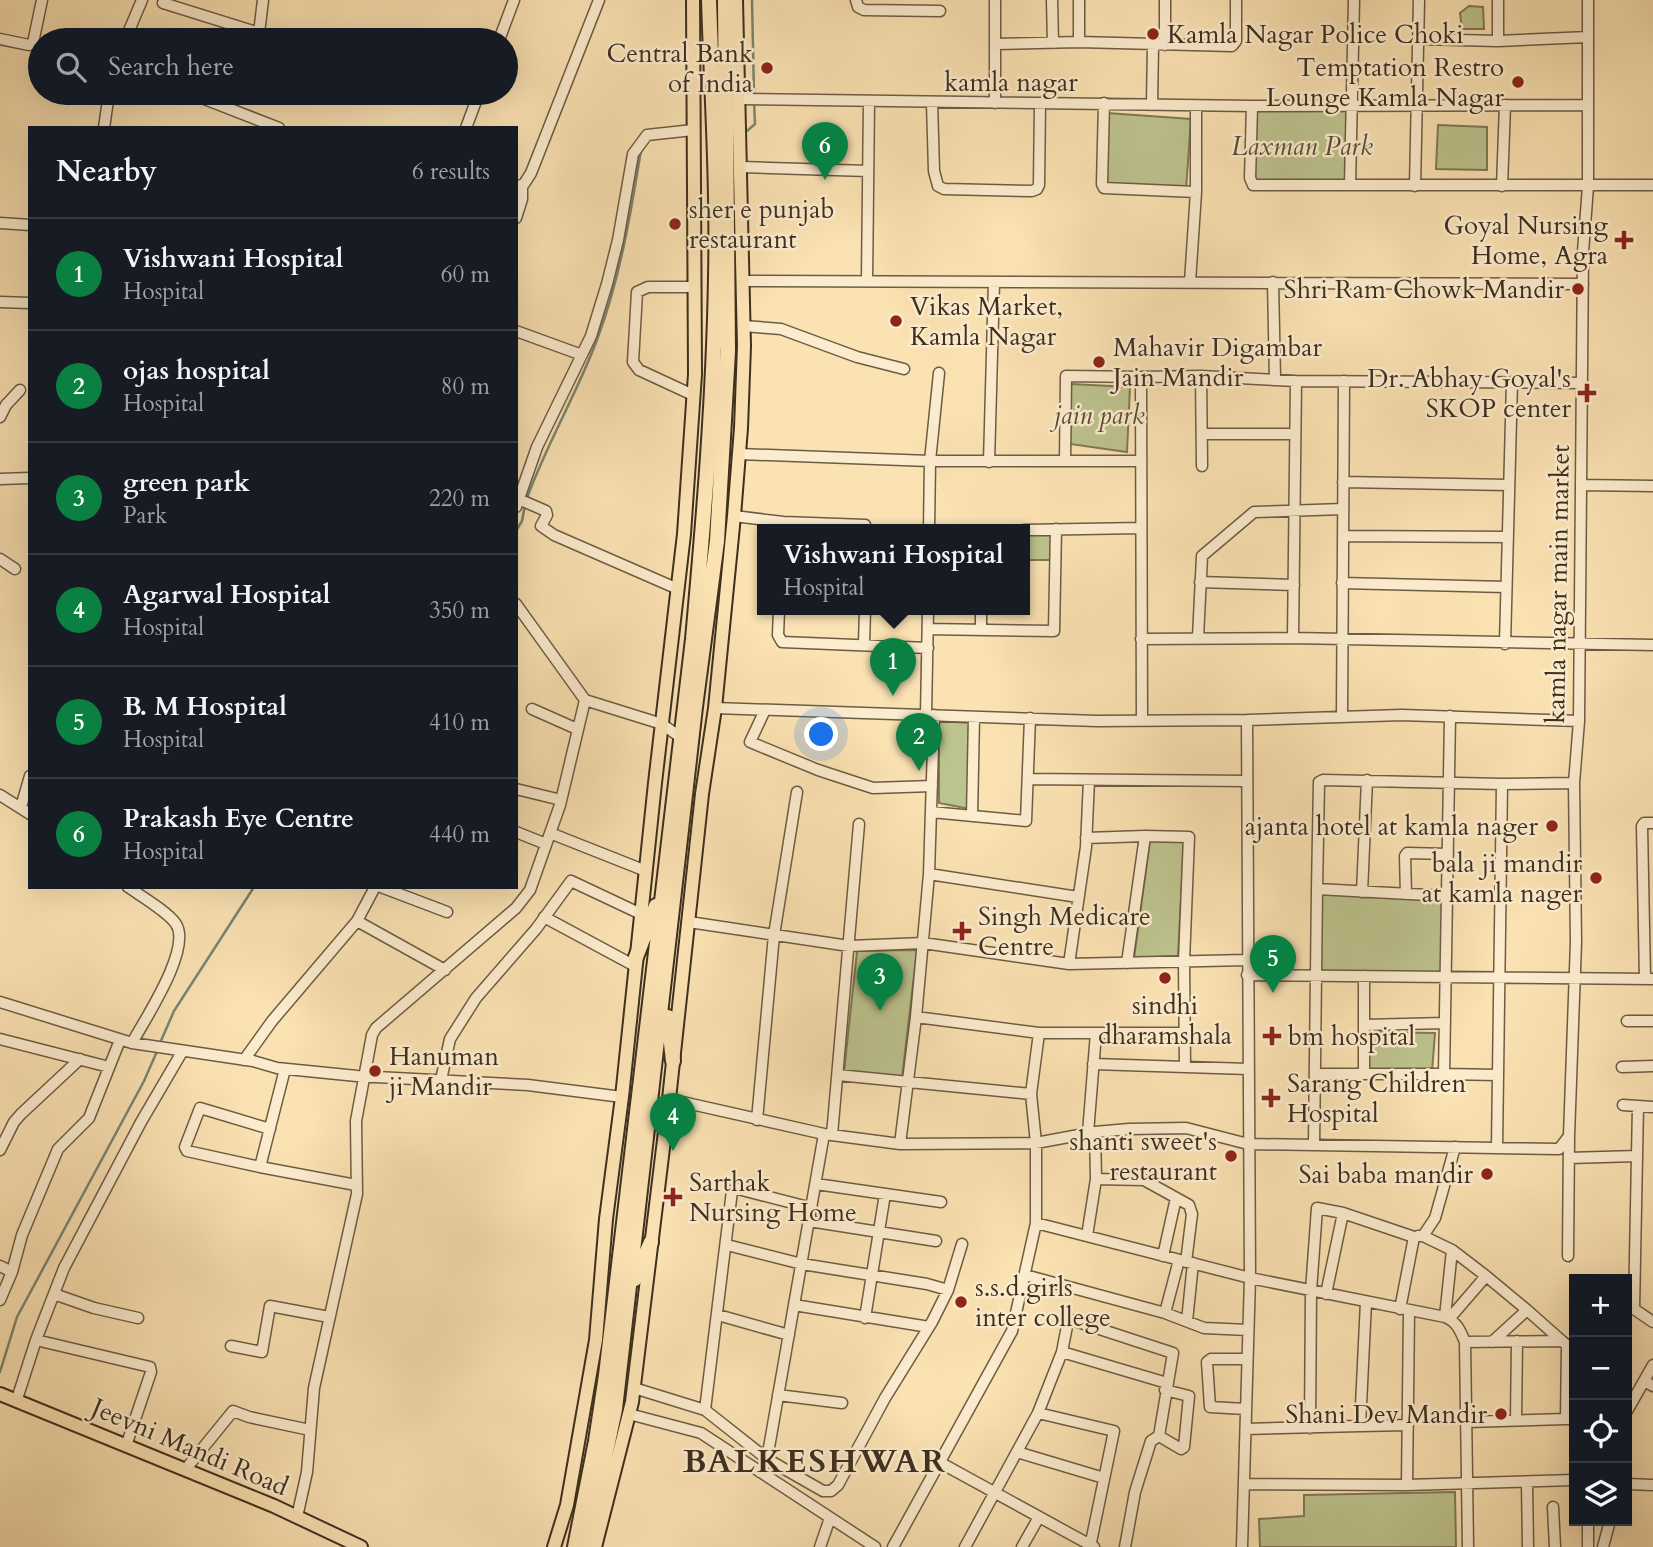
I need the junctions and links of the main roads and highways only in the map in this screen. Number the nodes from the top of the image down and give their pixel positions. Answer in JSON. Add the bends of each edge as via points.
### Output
{"nodes":[{"id":1,"x":693,"y":0,"type":"edge"},
{"id":2,"x":709,"y":0,"type":"edge"},
{"id":3,"x":725,"y":0,"type":"edge"},
{"id":4,"x":736,"y":0,"type":"edge"},
{"id":5,"x":664,"y":885,"type":"junction"},
{"id":6,"x":636,"y":962,"type":"junction"},
{"id":7,"x":666,"y":977,"type":"junction"},
{"id":8,"x":673,"y":1060,"type":"junction"},
{"id":9,"x":651,"y":1242,"type":"junction"},
{"id":10,"x":628,"y":1297,"type":"junction"},
{"id":11,"x":0,"y":1394,"type":"edge"},
{"id":12,"x":361,"y":1547,"type":"edge"},
{"id":13,"x":554,"y":1547,"type":"edge"},
{"id":14,"x":575,"y":1547,"type":"edge"},
{"id":15,"x":586,"y":1547,"type":"edge"},
{"id":16,"x":594,"y":1547,"type":"edge"}],
"edges":[{"from":1,"to":6,"type":"main road","via":[[693,395],[684,534]]},
{"from":2,"to":5,"type":"highway","via":[[716,274],[713,409],[693,639]]},
{"from":3,"to":7,"type":"highway","via":[[729,282],[724,452]]},
{"from":4,"to":8,"type":"main road","via":[[749,99],[741,167],[744,326],[739,454],[715,708]]},
{"from":5,"to":6,"type":"highway"},
{"from":5,"to":14,"type":"highway","via":[[606,1375]]},
{"from":6,"to":13,"type":"main road","via":[[596,1340],[567,1506]]},
{"from":7,"to":8,"type":"highway"},
{"from":7,"to":10,"type":"highway"},
{"from":8,"to":9,"type":"main road"},
{"from":9,"to":10,"type":"highway"},
{"from":9,"to":16,"type":"main road","via":[[634,1388]]},
{"from":10,"to":15,"type":"highway","via":[[615,1409]]},
{"from":11,"to":12,"type":"main road","name":"Jeevni Mandi Road"}]}
